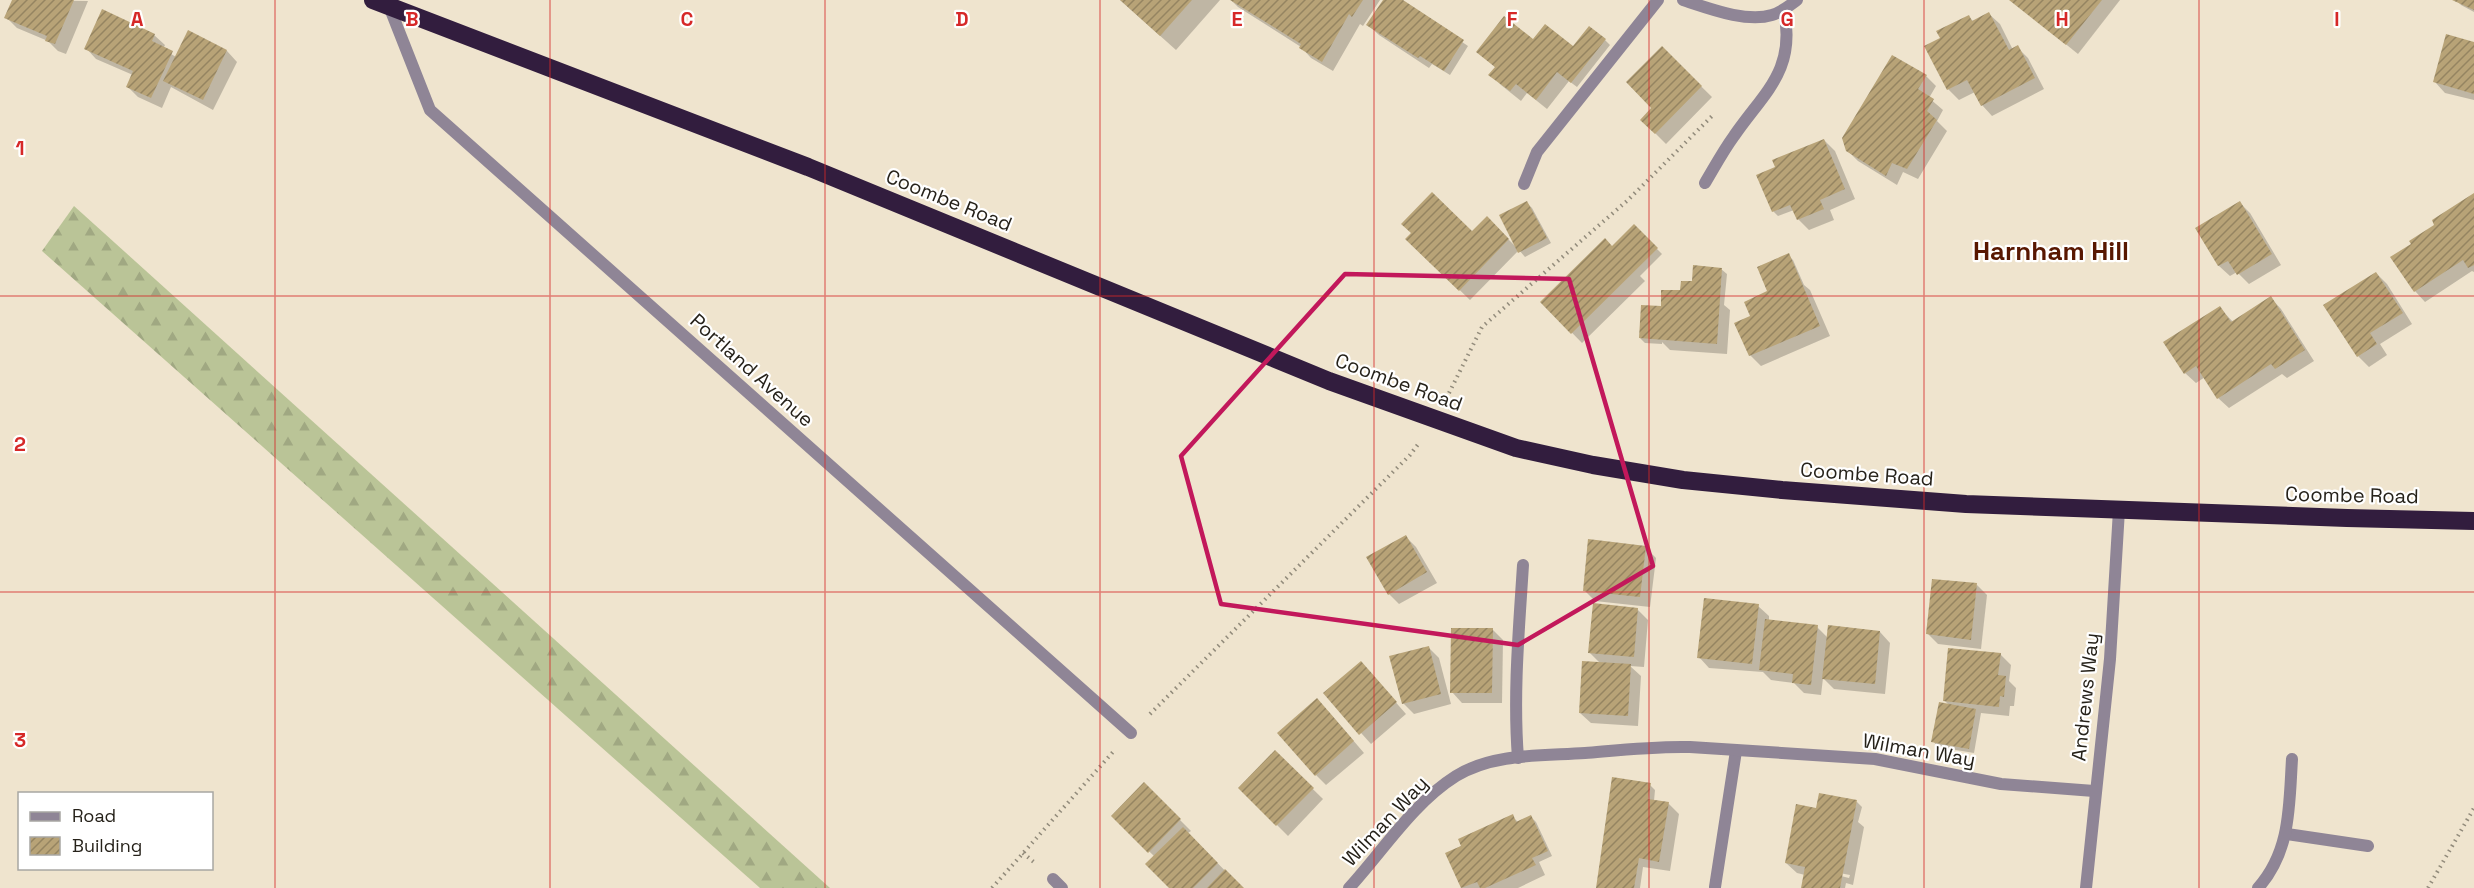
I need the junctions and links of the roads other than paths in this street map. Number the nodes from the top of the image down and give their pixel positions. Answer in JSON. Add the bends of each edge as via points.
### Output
{"nodes":[{"id":1,"x":1658,"y":0,"type":"edge"},
{"id":2,"x":1683,"y":0,"type":"edge"},
{"id":3,"x":1797,"y":0,"type":"edge"},
{"id":4,"x":381,"y":3,"type":"edge"},
{"id":5,"x":1784,"y":10,"type":"junction"},
{"id":6,"x":1705,"y":183,"type":"dead end"},
{"id":7,"x":1524,"y":184,"type":"dead end"},
{"id":8,"x":2119,"y":510,"type":"junction"},
{"id":9,"x":2474,"y":521,"type":"edge"},
{"id":10,"x":1523,"y":565,"type":"dead end"},
{"id":11,"x":1131,"y":733,"type":"road end"},
{"id":12,"x":1736,"y":751,"type":"junction"},
{"id":13,"x":1518,"y":758,"type":"junction"},
{"id":14,"x":2292,"y":759,"type":"dead end"},
{"id":15,"x":2094,"y":791,"type":"junction"},
{"id":16,"x":2287,"y":834,"type":"junction"},
{"id":17,"x":2368,"y":846,"type":"dead end"},
{"id":18,"x":1715,"y":887,"type":"edge"},
{"id":19,"x":1349,"y":888,"type":"edge"},
{"id":20,"x":2086,"y":888,"type":"edge"},
{"id":21,"x":2259,"y":888,"type":"edge"}],
"edges":[{"from":1,"to":7,"type":"street","via":[[1537,152]]},
{"from":2,"to":5,"type":"street","via":[[1719,12],[1758,17]]},
{"from":3,"to":5,"type":"street"},
{"from":4,"to":8,"type":"highway","name":"Coombe Road","via":[[808,167],[1329,381],[1516,447],[1683,480],[1966,504]]},
{"from":4,"to":11,"type":"street","name":"Portland Avenue","via":[[430,110]]},
{"from":5,"to":6,"type":"street","via":[[1788,31],[1779,73]]},
{"from":8,"to":9,"type":"highway","name":"Coombe Road"},
{"from":8,"to":15,"type":"street","name":"Andrews Way","via":[[2110,659]]},
{"from":10,"to":13,"type":"street","via":[[1516,694]]},
{"from":12,"to":13,"type":"street","name":"Wilman Way","via":[[1659,746]]},
{"from":12,"to":15,"type":"street","name":"Wilman Way","via":[[1875,759],[2001,784]]},
{"from":12,"to":18,"type":"street"},
{"from":13,"to":19,"type":"street","name":"Wilman Way","via":[[1474,767],[1448,783],[1421,805]]},
{"from":14,"to":16,"type":"street"},
{"from":15,"to":20,"type":"street","name":"Andrews Way"},
{"from":16,"to":17,"type":"street"},
{"from":16,"to":21,"type":"street","via":[[2281,855]]}]}
